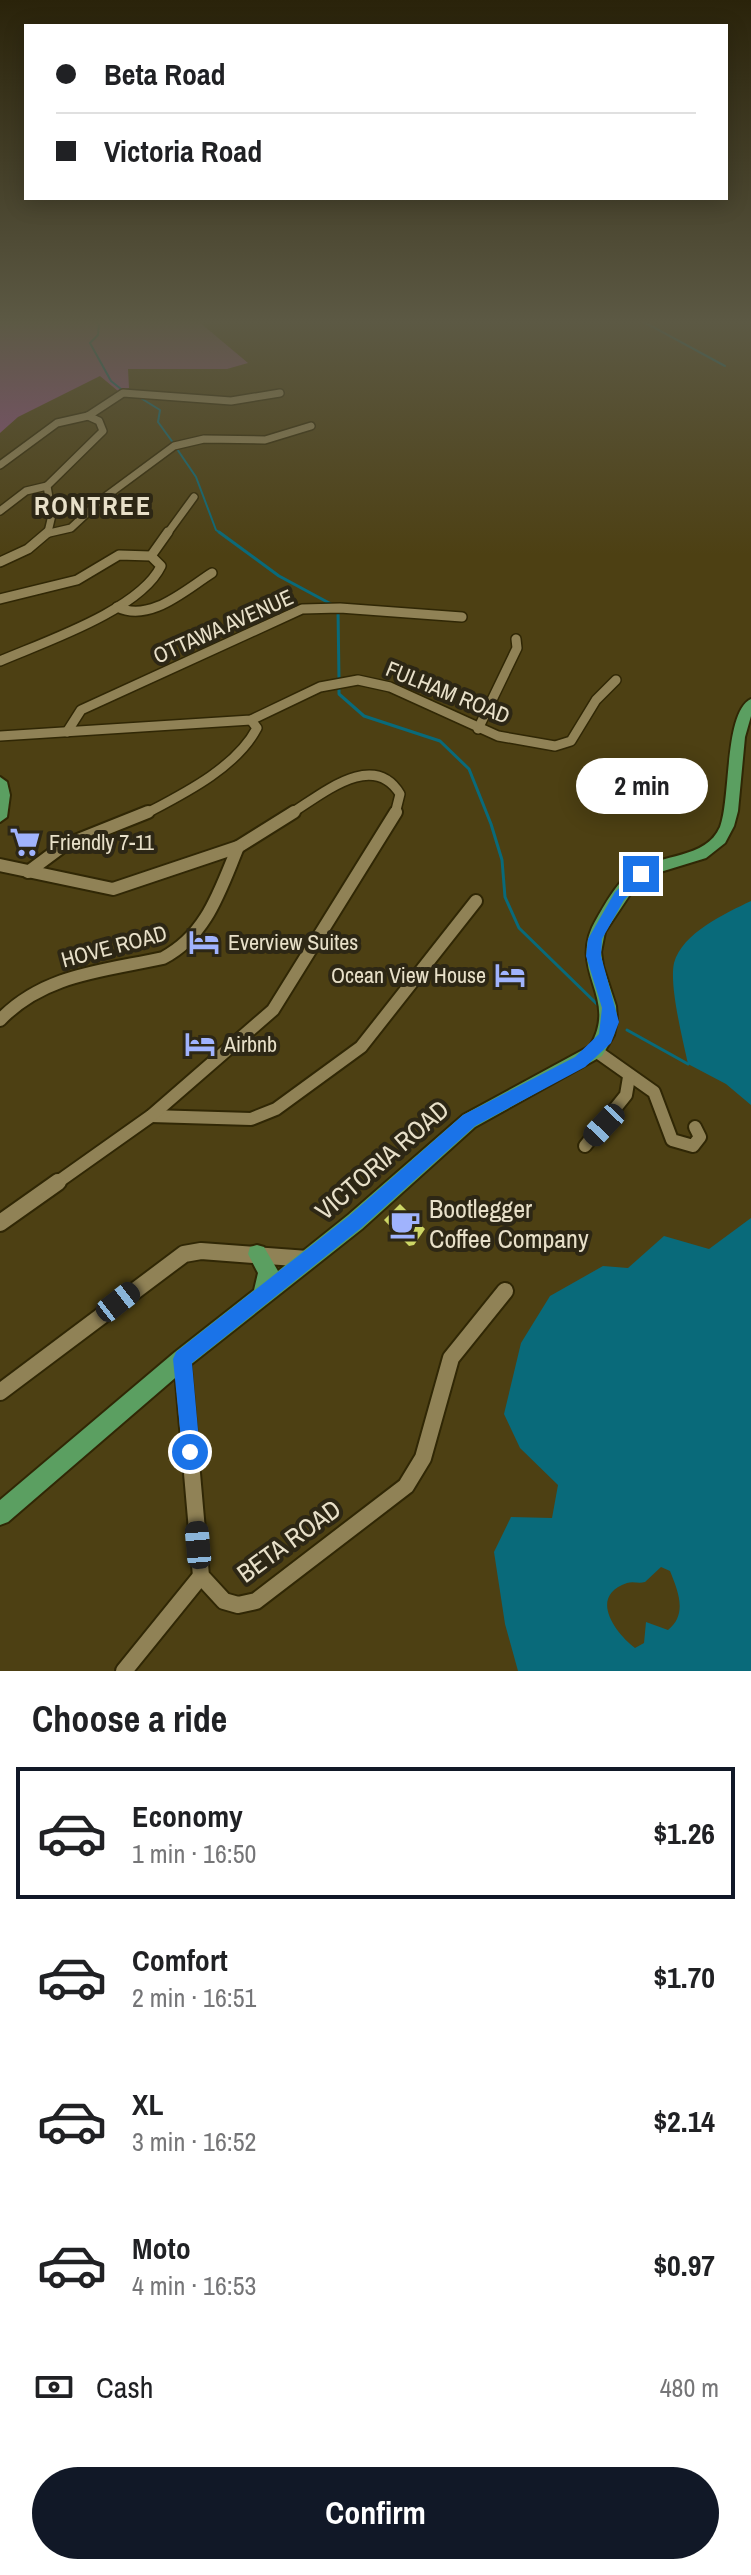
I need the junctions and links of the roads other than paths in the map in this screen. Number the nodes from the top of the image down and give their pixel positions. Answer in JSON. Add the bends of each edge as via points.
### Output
{"nodes":[{"id":1,"x":110,"y":399,"type":"edge"},
{"id":2,"x":208,"y":399,"type":"edge"},
{"id":3,"x":243,"y":399,"type":"edge"},
{"id":4,"x":88,"y":416,"type":"junction"},
{"id":5,"x":311,"y":426,"type":"dead end"},
{"id":6,"x":0,"y":465,"type":"edge"},
{"id":7,"x":47,"y":486,"type":"junction"},
{"id":8,"x":194,"y":497,"type":"dead end"},
{"id":9,"x":0,"y":511,"type":"edge"},
{"id":10,"x":48,"y":532,"type":"junction"},
{"id":11,"x":151,"y":556,"type":"junction"},
{"id":12,"x":0,"y":562,"type":"edge"},
{"id":13,"x":212,"y":573,"type":"dead end"},
{"id":14,"x":0,"y":599,"type":"edge"},
{"id":15,"x":117,"y":607,"type":"junction"},
{"id":16,"x":462,"y":617,"type":"dead end"},
{"id":17,"x":516,"y":639,"type":"dead end"},
{"id":18,"x":0,"y":661,"type":"edge"},
{"id":19,"x":616,"y":680,"type":"dead end"},
{"id":20,"x":751,"y":703,"type":"edge"},
{"id":21,"x":251,"y":720,"type":"junction"},
{"id":22,"x":478,"y":729,"type":"junction"},
{"id":23,"x":67,"y":732,"type":"junction"},
{"id":24,"x":0,"y":736,"type":"edge"},
{"id":25,"x":0,"y":782,"type":"edge"},
{"id":26,"x":0,"y":817,"type":"edge"},
{"id":27,"x":238,"y":847,"type":"junction"},
{"id":28,"x":0,"y":865,"type":"edge"},
{"id":29,"x":28,"y":872,"type":"junction"},
{"id":30,"x":476,"y":901,"type":"dead end"},
{"id":31,"x":0,"y":1020,"type":"edge"},
{"id":32,"x":596,"y":1051,"type":"junction"},
{"id":33,"x":629,"y":1077,"type":"junction"},
{"id":34,"x":151,"y":1116,"type":"junction"},
{"id":35,"x":695,"y":1127,"type":"dead end"},
{"id":36,"x":585,"y":1146,"type":"dead end"},
{"id":37,"x":0,"y":1223,"type":"edge"},
{"id":38,"x":257,"y":1254,"type":"junction"},
{"id":39,"x":308,"y":1259,"type":"junction"},
{"id":40,"x":505,"y":1291,"type":"dead end"},
{"id":41,"x":262,"y":1296,"type":"junction"},
{"id":42,"x":182,"y":1359,"type":"junction"},
{"id":43,"x":0,"y":1392,"type":"edge"},
{"id":44,"x":0,"y":1514,"type":"edge"},
{"id":45,"x":201,"y":1576,"type":"junction"},
{"id":46,"x":124,"y":1671,"type":"edge"}],
"edges":[{"from":1,"to":4,"type":"street"},
{"from":2,"to":3,"type":"street"},
{"from":4,"to":6,"type":"street","via":[[57,423]]},
{"from":4,"to":7,"type":"street","via":[[99,421],[103,431]]},
{"from":5,"to":10,"type":"street","via":[[265,440],[210,439],[174,446],[75,525]]},
{"from":7,"to":9,"type":"street","via":[[26,491]]},
{"from":7,"to":10,"type":"street","via":[[52,515]]},
{"from":8,"to":11,"type":"street"},
{"from":10,"to":12,"type":"street"},
{"from":11,"to":14,"type":"street","via":[[119,555],[77,580]]},
{"from":11,"to":15,"type":"street","via":[[161,566],[160,577]]},
{"from":13,"to":15,"type":"street","via":[[149,609],[132,613]]},
{"from":15,"to":18,"type":"street"},
{"from":16,"to":23,"type":"street","name":"OTTAWA AVENUE","via":[[319,607],[292,612],[81,710]]},
{"from":17,"to":22,"type":"street","via":[[517,648]]},
{"from":19,"to":22,"type":"street","name":"FULHAM ROAD","via":[[567,743],[532,744]]},
{"from":20,"to":32,"type":"main road","via":[[738,731],[730,806],[720,839],[697,855],[633,879],[599,928],[594,956],[611,1022]]},
{"from":21,"to":22,"type":"street","name":"FULHAM ROAD","via":[[320,687],[358,680],[390,687]]},
{"from":21,"to":23,"type":"street","name":"FULHAM ROAD"},
{"from":21,"to":29,"type":"street","via":[[256,734],[231,759],[155,809],[55,850]]},
{"from":23,"to":24,"type":"street","name":"FULHAM ROAD"},
{"from":25,"to":26,"type":"main road"},
{"from":27,"to":29,"type":"street","via":[[113,889]]},
{"from":27,"to":31,"type":"street","name":"HOVE ROAD","via":[[200,930],[183,948],[163,958],[35,988]]},
{"from":27,"to":34,"type":"street","via":[[354,775],[383,777],[400,794],[395,815],[283,999]]},
{"from":28,"to":29,"type":"street"},
{"from":30,"to":34,"type":"street","via":[[361,1047],[276,1109],[251,1119]]},
{"from":32,"to":33,"type":"street"},
{"from":32,"to":39,"type":"main road","name":"VICTORIA ROAD","via":[[469,1121]]},
{"from":33,"to":35,"type":"street","via":[[659,1100],[661,1120],[672,1140],[693,1146],[700,1137]]},
{"from":33,"to":36,"type":"street","via":[[626,1095]]},
{"from":34,"to":37,"type":"street"},
{"from":38,"to":39,"type":"street"},
{"from":38,"to":41,"type":"main road","via":[[268,1271]]},
{"from":38,"to":43,"type":"street","via":[[201,1251],[173,1260]]},
{"from":39,"to":41,"type":"main road","name":"VICTORIA ROAD"},
{"from":40,"to":45,"type":"street","name":"BETA ROAD","via":[[451,1358],[423,1458],[406,1486],[256,1601],[231,1607]]},
{"from":41,"to":42,"type":"main road","name":"VICTORIA ROAD"},
{"from":42,"to":44,"type":"main road","name":"VICTORIA ROAD"},
{"from":42,"to":45,"type":"street","name":"BETA ROAD"},
{"from":45,"to":46,"type":"street"}]}
